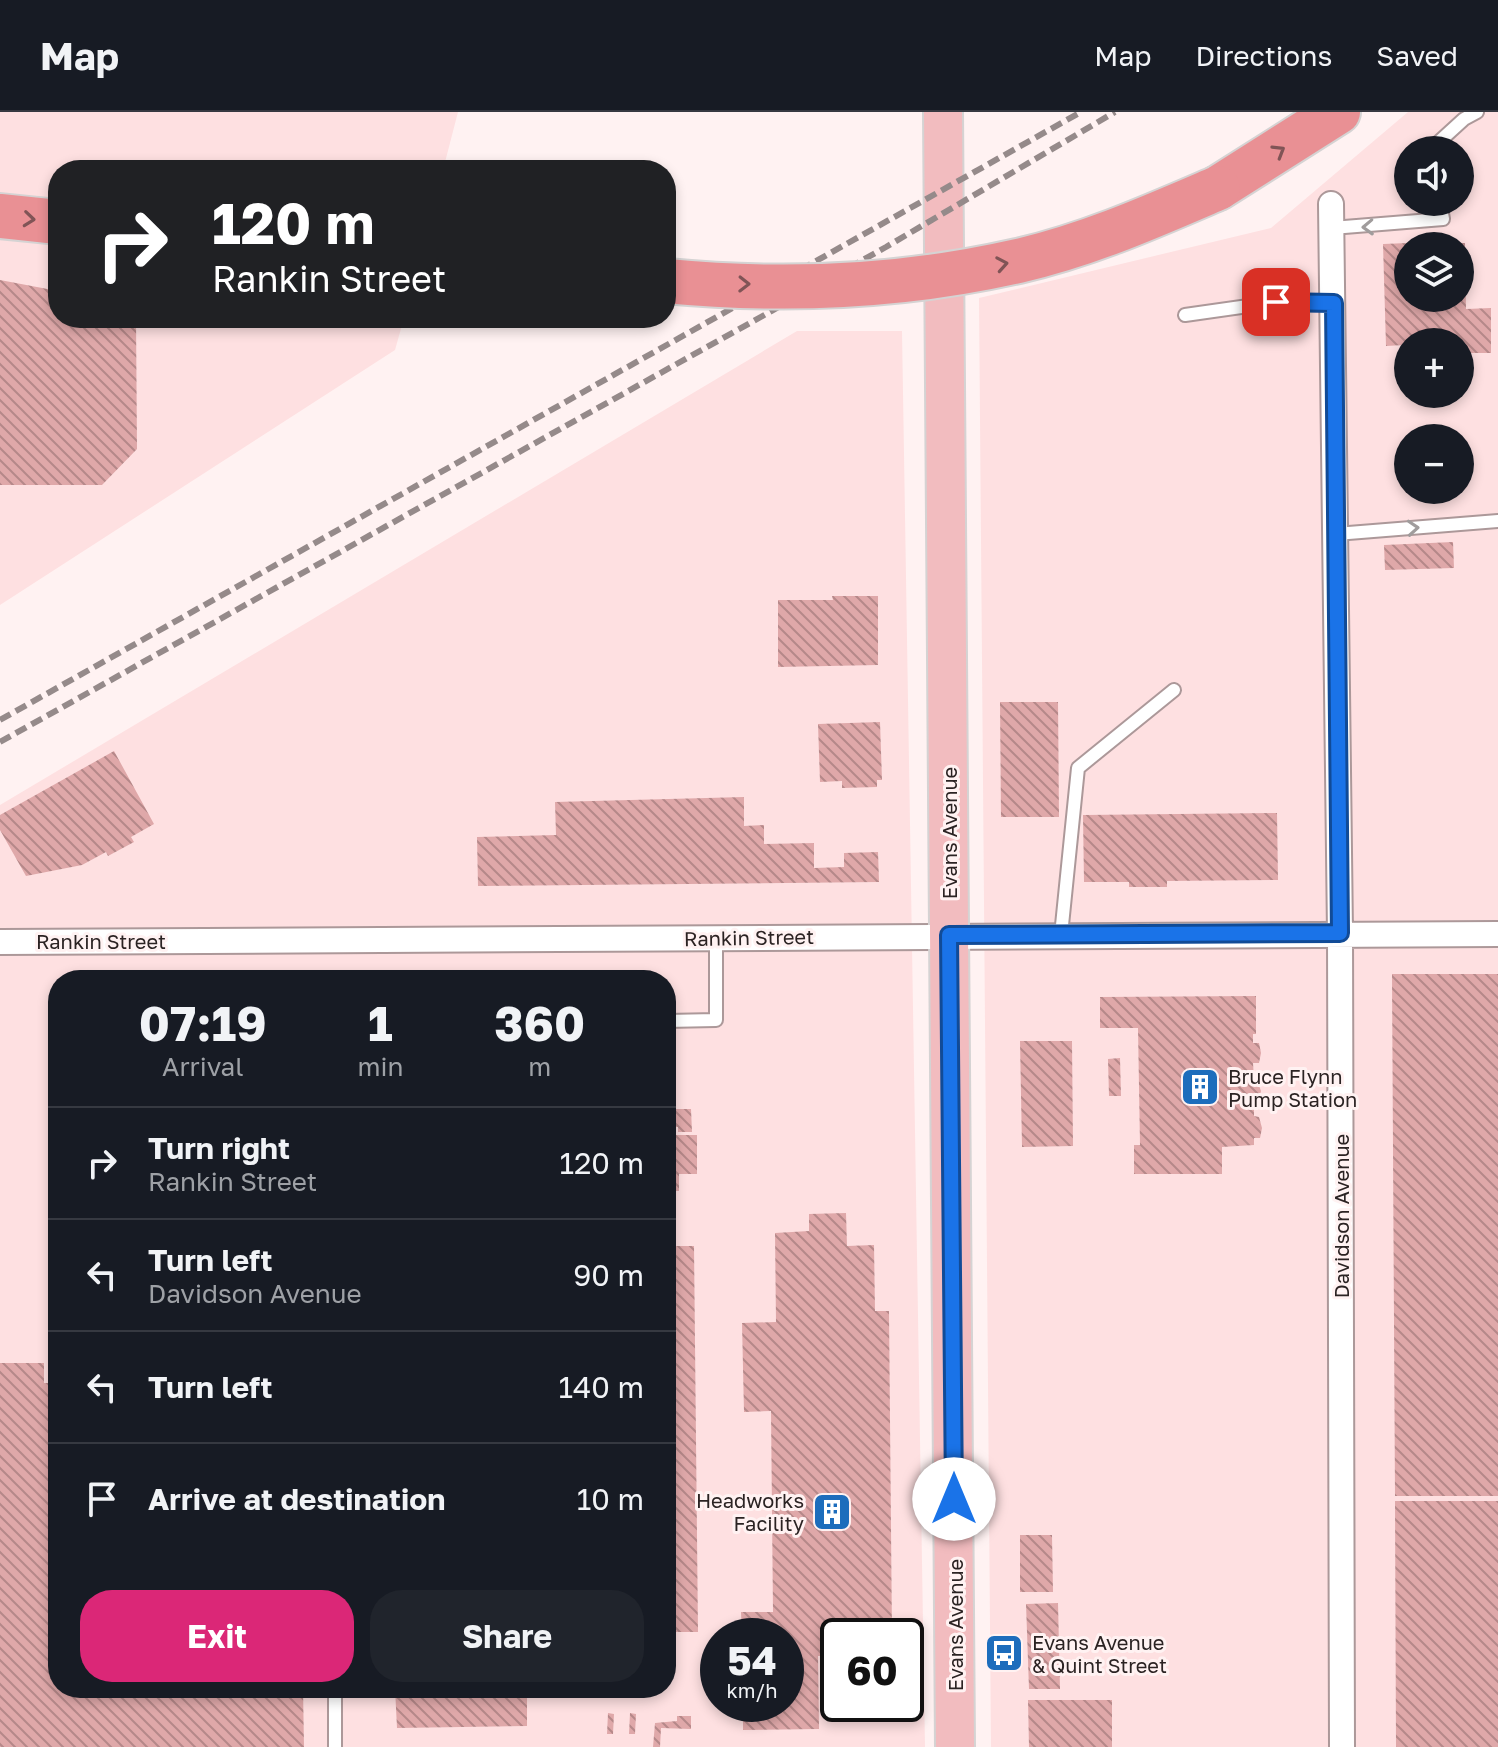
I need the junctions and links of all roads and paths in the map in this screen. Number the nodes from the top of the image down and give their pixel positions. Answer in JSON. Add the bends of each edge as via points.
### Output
{"nodes":[{"id":1,"x":943,"y":112,"type":"edge"},
{"id":2,"x":1338,"y":112,"type":"edge"},
{"id":3,"x":1477,"y":112,"type":"edge"},
{"id":4,"x":1445,"y":136,"type":"edge"},
{"id":5,"x":0,"y":216,"type":"edge"},
{"id":6,"x":1331,"y":216,"type":"joint"},
{"id":7,"x":1442,"y":216,"type":"edge"},
{"id":8,"x":48,"y":221,"type":"edge"},
{"id":9,"x":676,"y":281,"type":"edge"},
{"id":10,"x":1334,"y":303,"type":"junction"},
{"id":11,"x":1185,"y":315,"type":"dead end"},
{"id":12,"x":1498,"y":521,"type":"edge"},
{"id":13,"x":1336,"y":534,"type":"junction"},
{"id":14,"x":1174,"y":690,"type":"dead end"},
{"id":15,"x":1340,"y":933,"type":"junction"},
{"id":16,"x":1498,"y":934,"type":"edge"},
{"id":17,"x":949,"y":935,"type":"junction"},
{"id":18,"x":1061,"y":935,"type":"junction"},
{"id":19,"x":716,"y":938,"type":"junction"},
{"id":20,"x":0,"y":942,"type":"edge"},
{"id":21,"x":676,"y":1021,"type":"edge"},
{"id":22,"x":335,"y":1698,"type":"edge"},
{"id":23,"x":335,"y":1747,"type":"edge"},
{"id":24,"x":955,"y":1747,"type":"edge"},
{"id":25,"x":1342,"y":1747,"type":"edge"}],
"edges":[{"from":1,"to":17,"type":"main road","name":"Evans Avenue"},
{"from":9,"to":2,"type":"highway","one_way":true,"bridge":true,"via":[[823,286],[924,278],[1020,261],[1120,230],[1218,188]]},
{"from":3,"to":4,"type":"lane"},
{"from":5,"to":8,"type":"highway","one_way":true},
{"from":7,"to":6,"type":"lane","one_way":true},
{"from":6,"to":10,"type":"street","name":"Davidson Avenue"},
{"from":10,"to":11,"type":"lane","via":[[1276,302]]},
{"from":10,"to":13,"type":"street","name":"Davidson Avenue"},
{"from":13,"to":12,"type":"lane","one_way":true},
{"from":13,"to":15,"type":"street","name":"Davidson Avenue"},
{"from":14,"to":18,"type":"lane","via":[[1078,768]]},
{"from":15,"to":16,"type":"street","name":"Rankin Street"},
{"from":15,"to":18,"type":"street","name":"Rankin Street"},
{"from":15,"to":25,"type":"street","name":"Davidson Avenue"},
{"from":17,"to":18,"type":"street","name":"Rankin Street"},
{"from":17,"to":19,"type":"street","name":"Rankin Street"},
{"from":17,"to":24,"type":"main road","name":"Evans Avenue"},
{"from":19,"to":20,"type":"street","name":"Rankin Street"},
{"from":19,"to":21,"type":"lane","via":[[716,1020]]},
{"from":22,"to":23,"type":"lane"}]}
